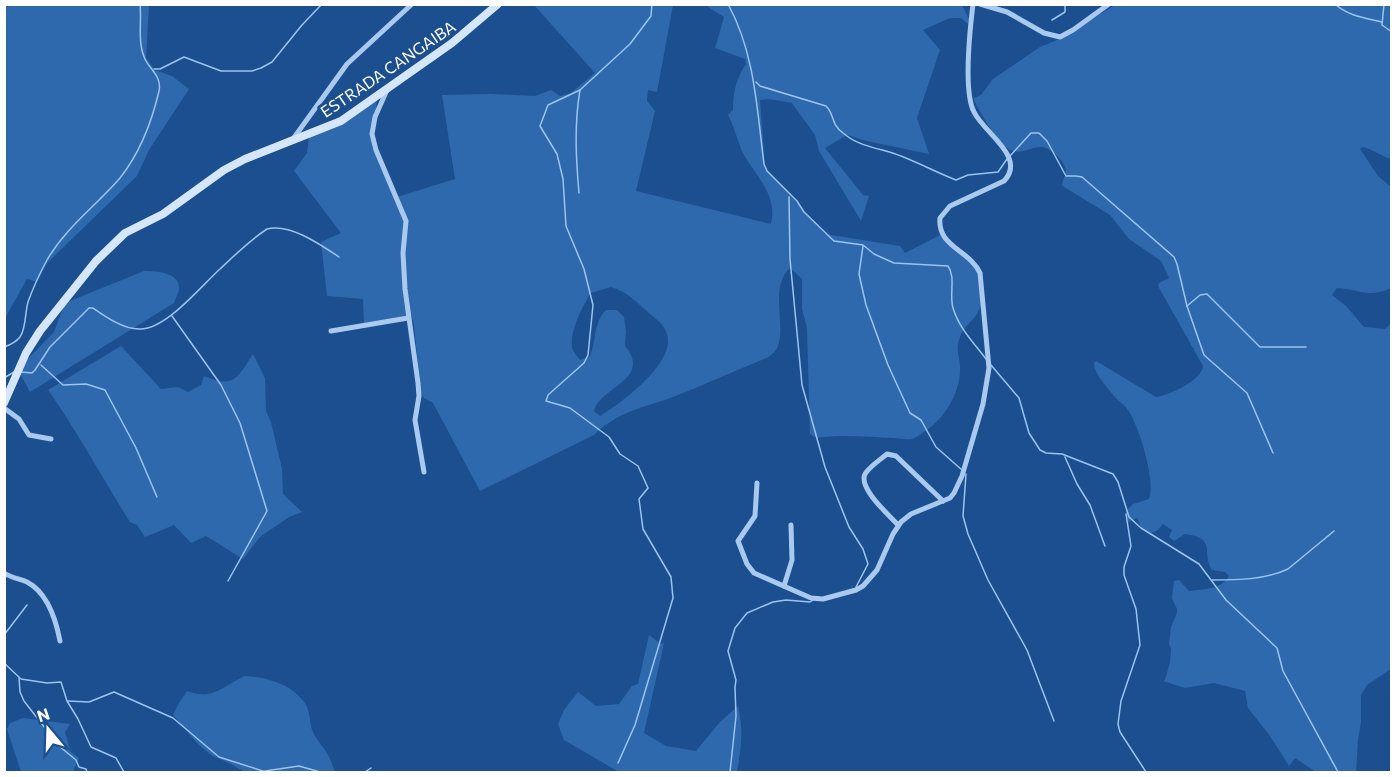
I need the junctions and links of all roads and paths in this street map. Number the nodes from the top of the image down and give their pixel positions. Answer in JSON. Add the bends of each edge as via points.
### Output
{"nodes":[{"id":1,"x":412,"y":4,"type":"edge"},
{"id":2,"x":498,"y":4,"type":"edge"},
{"id":3,"x":973,"y":4,"type":"edge"},
{"id":4,"x":980,"y":4,"type":"edge"},
{"id":5,"x":1109,"y":4,"type":"edge"},
{"id":6,"x":387,"y":88,"type":"junction"},
{"id":7,"x":292,"y":140,"type":"junction"},
{"id":8,"x":408,"y":318,"type":"junction"},
{"id":9,"x":331,"y":331,"type":"dead end"},
{"id":10,"x":4,"y":405,"type":"edge"},
{"id":11,"x":51,"y":439,"type":"dead end"},
{"id":12,"x":424,"y":472,"type":"dead end"},
{"id":13,"x":757,"y":483,"type":"dead end"},
{"id":14,"x":943,"y":501,"type":"junction"},
{"id":15,"x":791,"y":525,"type":"dead end"},
{"id":16,"x":898,"y":525,"type":"junction"},
{"id":17,"x":4,"y":573,"type":"edge"},
{"id":18,"x":784,"y":586,"type":"junction"},
{"id":19,"x":60,"y":641,"type":"dead end"}],
"edges":[{"from":1,"to":7,"type":"street","via":[[347,64]]},
{"from":2,"to":6,"type":"street","name":"ESTRADA CANGAIBA","via":[[462,36]]},
{"from":3,"to":14,"type":"street","via":[[970,103],[1009,156],[1011,169],[1004,181],[950,206],[940,218],[943,237],[973,261],[980,273],[989,368],[962,476],[952,496]]},
{"from":4,"to":5,"type":"street","via":[[1060,37]]},
{"from":6,"to":7,"type":"street","name":"ESTRADA CANGAIBA","via":[[341,121]]},
{"from":6,"to":8,"type":"street","via":[[372,134],[406,221],[403,266]]},
{"from":7,"to":10,"type":"street","name":"ESTRADA CANGAIBA","via":[[224,170],[170,209],[119,237],[36,337]]},
{"from":8,"to":9,"type":"street"},
{"from":8,"to":12,"type":"street","via":[[419,396],[415,420]]},
{"from":10,"to":11,"type":"street","via":[[29,435]]},
{"from":13,"to":18,"type":"street","via":[[754,516],[738,544],[751,571]]},
{"from":14,"to":16,"type":"street","via":[[911,514]]},
{"from":14,"to":16,"type":"street","via":[[896,456],[887,454],[866,472],[864,482],[868,492]]},
{"from":15,"to":18,"type":"street","via":[[792,560]]},
{"from":16,"to":18,"type":"street","via":[[877,570],[856,590],[823,599],[798,594]]},
{"from":17,"to":19,"type":"street","via":[[30,584],[40,593],[51,611]]}]}
